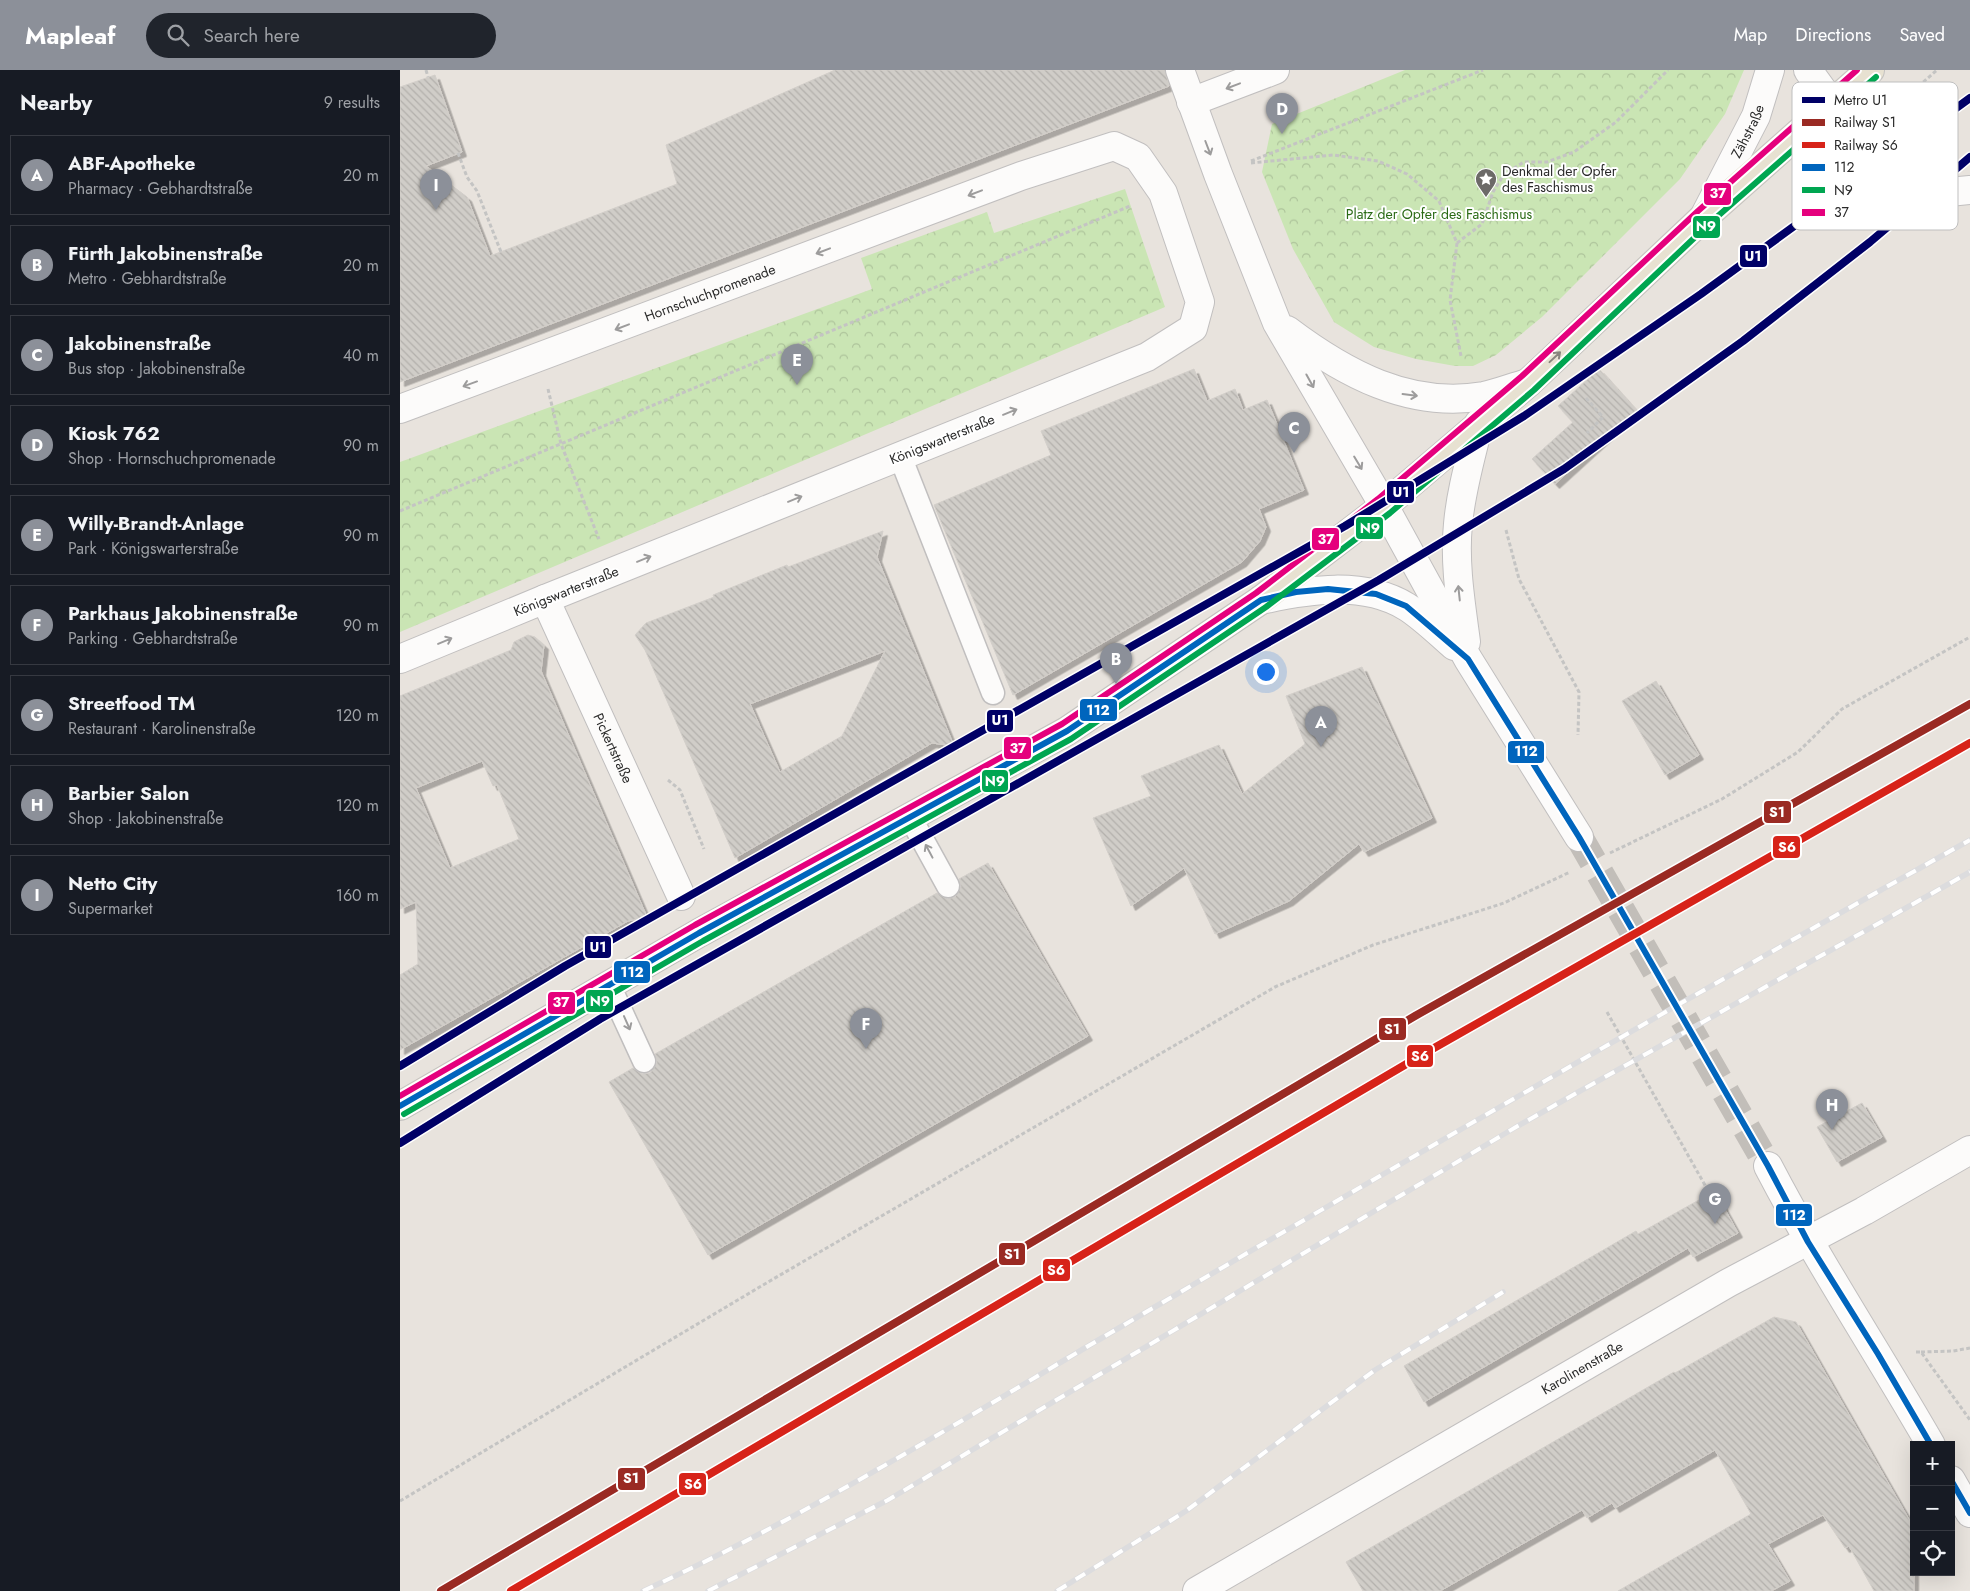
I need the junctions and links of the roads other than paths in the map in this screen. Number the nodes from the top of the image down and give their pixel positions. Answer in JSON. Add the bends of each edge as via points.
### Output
{"nodes":[{"id":1,"x":1180,"y":70,"type":"edge"},
{"id":2,"x":1274,"y":70,"type":"edge"},
{"id":3,"x":1770,"y":70,"type":"edge"},
{"id":4,"x":1808,"y":70,"type":"edge"},
{"id":5,"x":1870,"y":70,"type":"edge"},
{"id":6,"x":1817,"y":82,"type":"edge"},
{"id":7,"x":1855,"y":82,"type":"edge"},
{"id":8,"x":1191,"y":102,"type":"junction"},
{"id":9,"x":1792,"y":137,"type":"edge"},
{"id":10,"x":1021,"y":176,"type":"joint"},
{"id":11,"x":1704,"y":217,"type":"junction"},
{"id":12,"x":1278,"y":323,"type":"junction"},
{"id":13,"x":1528,"y":383,"type":"junction"},
{"id":14,"x":400,"y":409,"type":"edge"},
{"id":15,"x":1479,"y":423,"type":"junction"},
{"id":16,"x":900,"y":456,"type":"junction"},
{"id":17,"x":1384,"y":506,"type":"junction"},
{"id":18,"x":545,"y":599,"type":"junction"},
{"id":19,"x":1261,"y":600,"type":"junction"},
{"id":20,"x":400,"y":659,"type":"edge"},
{"id":21,"x":1468,"y":659,"type":"junction"},
{"id":22,"x":993,"y":693,"type":"dead end"},
{"id":23,"x":910,"y":817,"type":"junction"},
{"id":24,"x":1579,"y":837,"type":"tunnel mouth"},
{"id":25,"x":948,"y":886,"type":"dead end"},
{"id":26,"x":681,"y":896,"type":"dead end"},
{"id":27,"x":609,"y":985,"type":"junction"},
{"id":28,"x":644,"y":1061,"type":"dead end"},
{"id":29,"x":400,"y":1106,"type":"edge"},
{"id":30,"x":1970,"y":1150,"type":"edge"},
{"id":31,"x":1768,"y":1166,"type":"tunnel mouth"},
{"id":32,"x":1808,"y":1242,"type":"junction"},
{"id":33,"x":1929,"y":1441,"type":"edge"},
{"id":34,"x":1954,"y":1486,"type":"edge"},
{"id":35,"x":1970,"y":1513,"type":"edge"},
{"id":36,"x":1204,"y":1589,"type":"edge"}],
"edges":[{"from":1,"to":8,"type":"street"},
{"from":2,"to":8,"type":"street","one_way":true},
{"from":3,"to":11,"type":"street","name":"Zähstraße","via":[[1756,116]]},
{"from":4,"to":6,"type":"street"},
{"from":5,"to":7,"type":"main road"},
{"from":8,"to":12,"type":"street","one_way":true},
{"from":9,"to":11,"type":"main road"},
{"from":10,"to":14,"type":"street","name":"Hornschuchpromenade","one_way":true},
{"from":16,"to":10,"type":"street","name":"Königswarterstraße","one_way":true,"via":[[1147,357],[1193,328],[1200,302],[1163,192],[1138,157],[1114,146]]},
{"from":13,"to":11,"type":"main road","one_way":true},
{"from":12,"to":13,"type":"street","one_way":true,"via":[[1320,355],[1401,394],[1439,398],[1484,396]]},
{"from":12,"to":17,"type":"street","one_way":true},
{"from":13,"to":15,"type":"main road"},
{"from":15,"to":17,"type":"main road"},
{"from":21,"to":15,"type":"street","one_way":true,"via":[[1459,589],[1458,525]]},
{"from":18,"to":16,"type":"street","name":"Königswarterstraße","one_way":true},
{"from":16,"to":22,"type":"lane"},
{"from":17,"to":19,"type":"main road"},
{"from":17,"to":21,"type":"street"},
{"from":20,"to":18,"type":"street","name":"Königswarterstraße","one_way":true},
{"from":18,"to":26,"type":"street","name":"Pickertstraße"},
{"from":19,"to":21,"type":"street","via":[[1328,589],[1376,594],[1406,606]]},
{"from":19,"to":23,"type":"main road","via":[[1067,731]]},
{"from":21,"to":24,"type":"street"},
{"from":25,"to":23,"type":"lane","one_way":true},
{"from":23,"to":27,"type":"main road"},
{"from":27,"to":28,"type":"lane","one_way":true},
{"from":27,"to":29,"type":"main road"},
{"from":30,"to":32,"type":"street","name":"Karolinenstraße"},
{"from":31,"to":32,"type":"street"},
{"from":32,"to":33,"type":"street"},
{"from":32,"to":36,"type":"street","name":"Karolinenstraße","via":[[1728,1283]]},
{"from":34,"to":35,"type":"street"}]}
